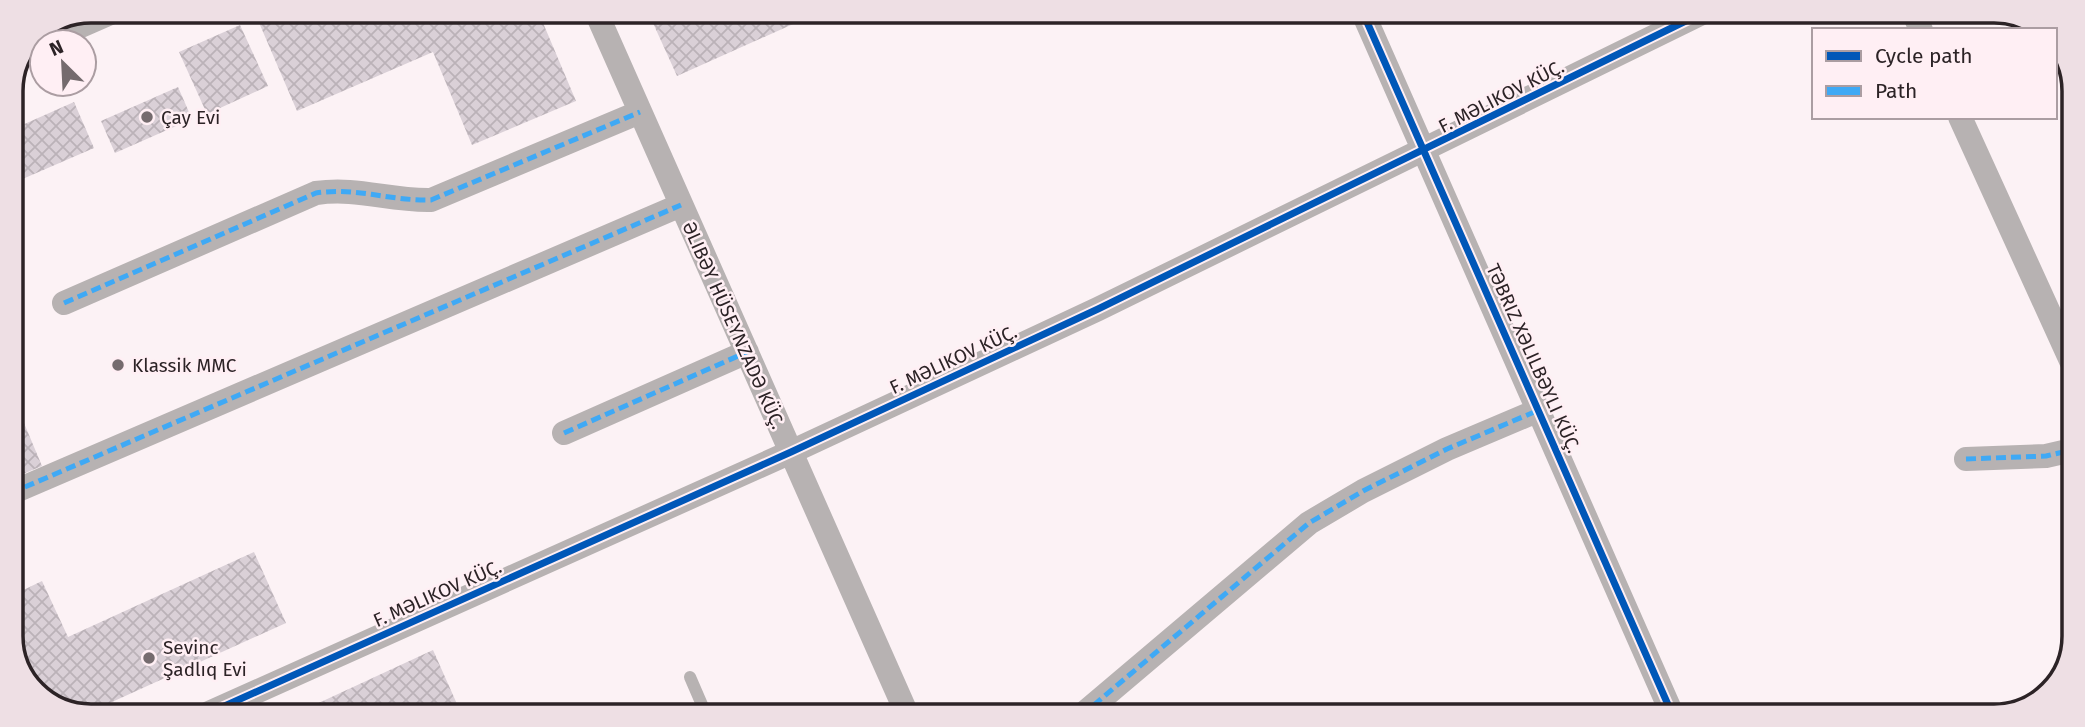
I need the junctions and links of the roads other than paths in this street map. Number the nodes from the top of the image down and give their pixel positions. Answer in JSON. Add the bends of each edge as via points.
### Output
{"nodes":[{"id":1,"x":601,"y":23,"type":"edge"},
{"id":2,"x":1368,"y":23,"type":"edge"},
{"id":3,"x":1682,"y":23,"type":"edge"},
{"id":4,"x":640,"y":112,"type":"junction"},
{"id":5,"x":1962,"y":119,"type":"edge"},
{"id":6,"x":1426,"y":151,"type":"junction"},
{"id":7,"x":681,"y":205,"type":"junction"},
{"id":8,"x":64,"y":303,"type":"dead end"},
{"id":9,"x":2062,"y":341,"type":"edge"},
{"id":10,"x":747,"y":352,"type":"junction"},
{"id":11,"x":1539,"y":410,"type":"junction"},
{"id":12,"x":564,"y":433,"type":"dead end"},
{"id":13,"x":791,"y":452,"type":"junction"},
{"id":14,"x":2062,"y":452,"type":"edge"},
{"id":15,"x":1966,"y":459,"type":"dead end"},
{"id":16,"x":23,"y":488,"type":"edge"},
{"id":17,"x":690,"y":677,"type":"dead end"},
{"id":18,"x":229,"y":704,"type":"edge"},
{"id":19,"x":702,"y":704,"type":"edge"},
{"id":20,"x":903,"y":704,"type":"edge"},
{"id":21,"x":1095,"y":704,"type":"edge"},
{"id":22,"x":1668,"y":704,"type":"edge"}],
"edges":[{"from":1,"to":4,"type":"street","name":"ƏLIBƏY HÜSEYNZADƏ KÜÇ."},
{"from":2,"to":6,"type":"street","name":"TƏBRIZ XƏLILBƏYLI KÜÇ."},
{"from":3,"to":6,"type":"street","name":"F. MƏLIKOV KÜÇ."},
{"from":4,"to":7,"type":"street","name":"ƏLIBƏY HÜSEYNZADƏ KÜÇ."},
{"from":4,"to":8,"type":"street","via":[[431,200],[344,189],[316,193]]},
{"from":5,"to":9,"type":"street"},
{"from":6,"to":11,"type":"street","name":"TƏBRIZ XƏLILBƏYLI KÜÇ."},
{"from":6,"to":13,"type":"street","name":"F. MƏLIKOV KÜÇ."},
{"from":7,"to":10,"type":"street","name":"ƏLIBƏY HÜSEYNZADƏ KÜÇ."},
{"from":7,"to":16,"type":"street"},
{"from":10,"to":12,"type":"street"},
{"from":10,"to":13,"type":"street","name":"ƏLIBƏY HÜSEYNZADƏ KÜÇ."},
{"from":11,"to":21,"type":"street","via":[[1447,449],[1309,523]]},
{"from":11,"to":22,"type":"street","name":"TƏBRIZ XƏLILBƏYLI KÜÇ."},
{"from":13,"to":18,"type":"street","name":"F. MƏLIKOV KÜÇ."},
{"from":13,"to":20,"type":"street","name":"ƏLIBƏY HÜSEYNZADƏ KÜÇ."},
{"from":14,"to":15,"type":"street"},
{"from":17,"to":19,"type":"lane"}]}
